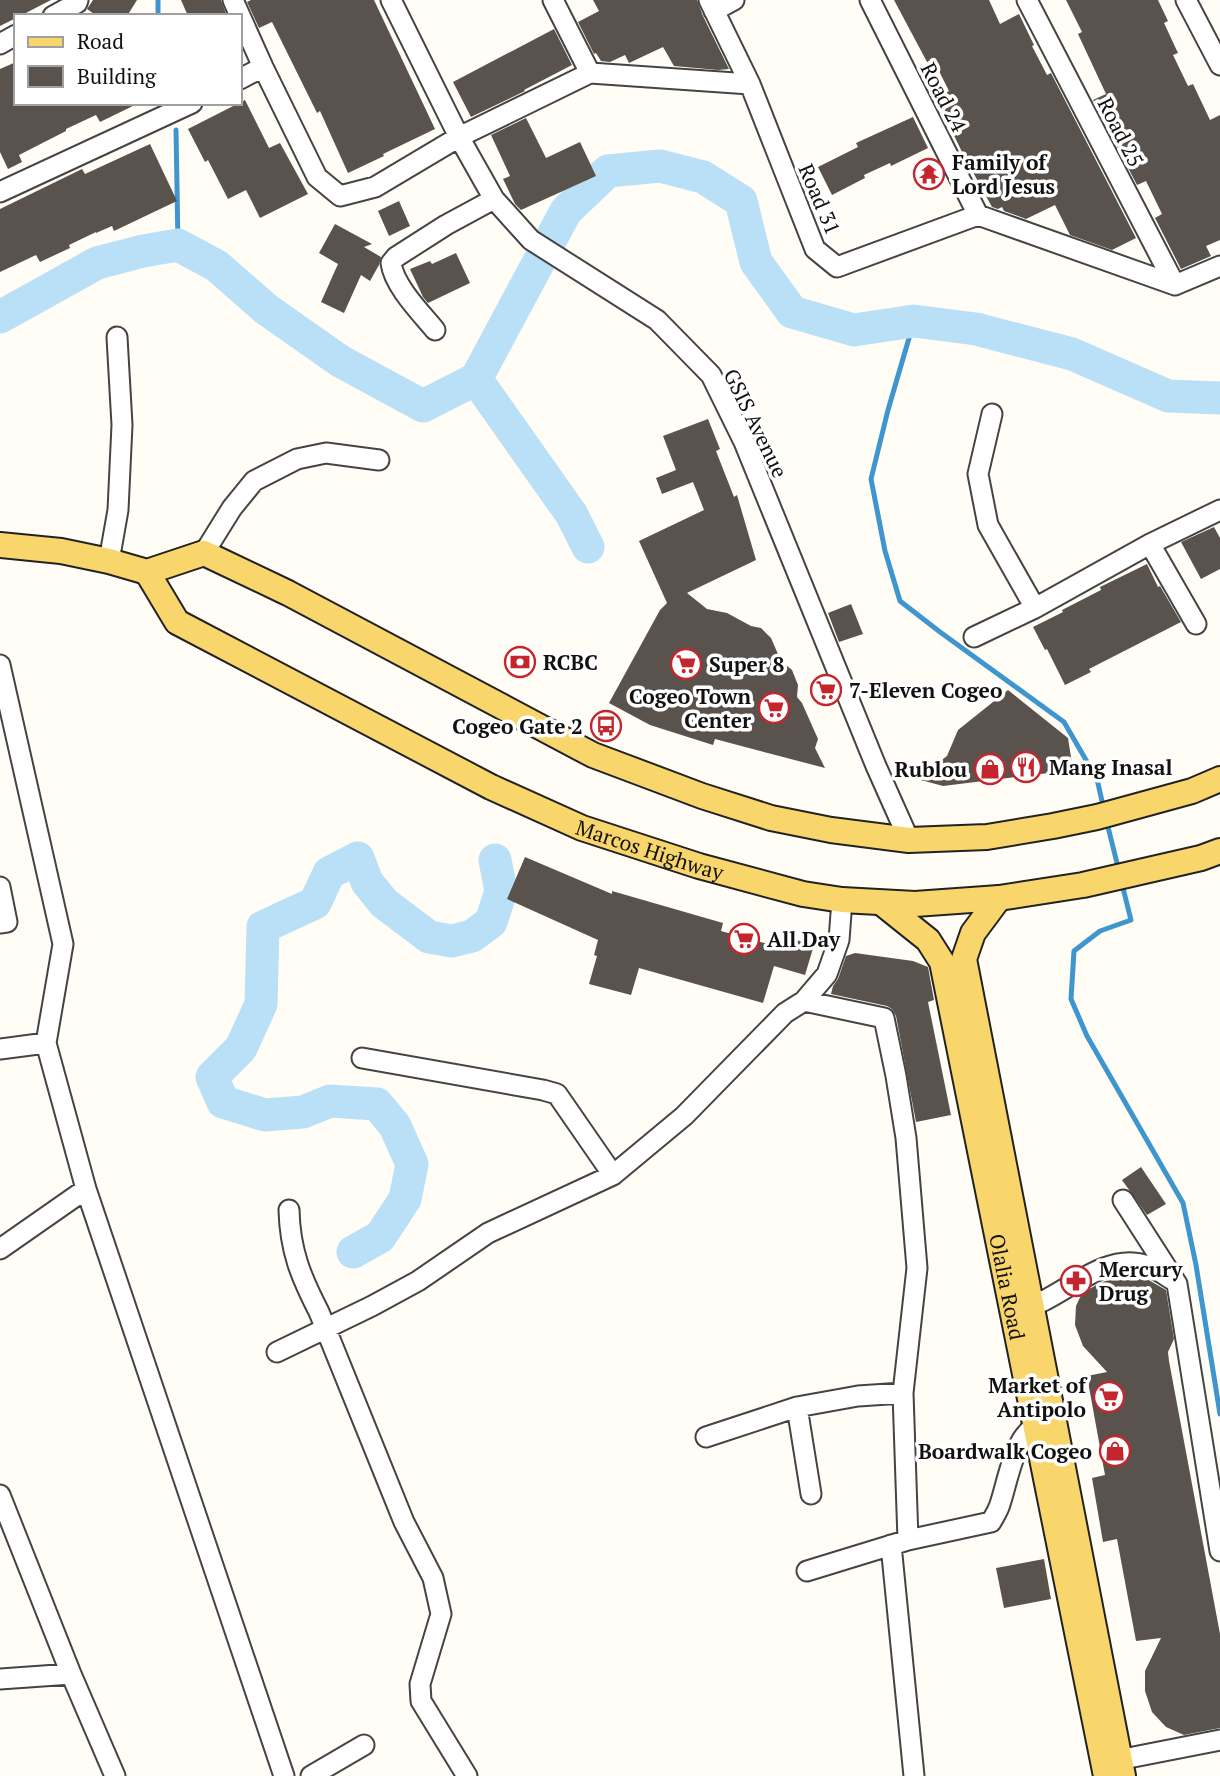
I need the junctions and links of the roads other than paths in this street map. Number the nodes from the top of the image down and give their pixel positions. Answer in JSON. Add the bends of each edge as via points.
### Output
{"nodes":[{"id":1,"x":391,"y":0,"type":"edge"},
{"id":2,"x":553,"y":0,"type":"edge"},
{"id":3,"x":734,"y":0,"type":"edge"},
{"id":4,"x":870,"y":0,"type":"edge"},
{"id":5,"x":1027,"y":0,"type":"edge"},
{"id":6,"x":1186,"y":0,"type":"edge"},
{"id":7,"x":77,"y":1,"type":"edge"},
{"id":8,"x":711,"y":5,"type":"edge"},
{"id":9,"x":56,"y":14,"type":"edge"},
{"id":10,"x":242,"y":20,"type":"edge"},
{"id":11,"x":1220,"y":65,"type":"edge"},
{"id":12,"x":263,"y":67,"type":"junction"},
{"id":13,"x":590,"y":73,"type":"junction"},
{"id":14,"x":242,"y":78,"type":"edge"},
{"id":15,"x":750,"y":84,"type":"junction"},
{"id":16,"x":188,"y":105,"type":"edge"},
{"id":17,"x":459,"y":136,"type":"junction"},
{"id":18,"x":0,"y":192,"type":"edge"},
{"id":19,"x":494,"y":199,"type":"junction"},
{"id":20,"x":978,"y":215,"type":"junction"},
{"id":21,"x":1220,"y":266,"type":"edge"},
{"id":22,"x":1175,"y":285,"type":"junction"},
{"id":23,"x":435,"y":330,"type":"dead end"},
{"id":24,"x":117,"y":337,"type":"dead end"},
{"id":25,"x":992,"y":414,"type":"dead end"},
{"id":26,"x":379,"y":460,"type":"dead end"},
{"id":27,"x":1220,"y":510,"type":"edge"},
{"id":28,"x":1150,"y":544,"type":"junction"},
{"id":29,"x":0,"y":545,"type":"edge"},
{"id":30,"x":204,"y":553,"type":"junction"},
{"id":31,"x":109,"y":561,"type":"junction"},
{"id":32,"x":147,"y":572,"type":"junction"},
{"id":33,"x":1035,"y":608,"type":"junction"},
{"id":34,"x":1196,"y":624,"type":"dead end"},
{"id":35,"x":974,"y":637,"type":"dead end"},
{"id":36,"x":0,"y":665,"type":"edge"},
{"id":37,"x":1220,"y":779,"type":"edge"},
{"id":38,"x":909,"y":840,"type":"junction"},
{"id":39,"x":1220,"y":851,"type":"edge"},
{"id":40,"x":0,"y":887,"type":"edge"},
{"id":41,"x":999,"y":898,"type":"junction"},
{"id":42,"x":842,"y":900,"type":"junction"},
{"id":43,"x":883,"y":904,"type":"junction"},
{"id":44,"x":0,"y":923,"type":"edge"},
{"id":45,"x":804,"y":1001,"type":"junction"},
{"id":46,"x":46,"y":1043,"type":"junction"},
{"id":47,"x":0,"y":1049,"type":"edge"},
{"id":48,"x":362,"y":1058,"type":"dead end"},
{"id":49,"x":613,"y":1175,"type":"junction"},
{"id":50,"x":86,"y":1189,"type":"junction"},
{"id":51,"x":1123,"y":1200,"type":"dead end"},
{"id":52,"x":289,"y":1210,"type":"dead end"},
{"id":53,"x":0,"y":1249,"type":"edge"},
{"id":54,"x":1177,"y":1283,"type":"junction"},
{"id":55,"x":1022,"y":1309,"type":"junction"},
{"id":56,"x":326,"y":1329,"type":"junction"},
{"id":57,"x":277,"y":1352,"type":"dead end"},
{"id":58,"x":903,"y":1392,"type":"junction"},
{"id":59,"x":797,"y":1407,"type":"junction"},
{"id":60,"x":1044,"y":1422,"type":"junction"},
{"id":61,"x":706,"y":1437,"type":"dead end"},
{"id":62,"x":811,"y":1494,"type":"dead end"},
{"id":63,"x":0,"y":1495,"type":"edge"},
{"id":64,"x":899,"y":1543,"type":"junction"},
{"id":65,"x":1220,"y":1551,"type":"edge"},
{"id":66,"x":807,"y":1571,"type":"dead end"},
{"id":67,"x":71,"y":1674,"type":"junction"},
{"id":68,"x":0,"y":1679,"type":"edge"},
{"id":69,"x":1220,"y":1740,"type":"edge"},
{"id":70,"x":364,"y":1745,"type":"dead end"},
{"id":71,"x":1113,"y":1769,"type":"edge"},
{"id":72,"x":115,"y":1776,"type":"edge"},
{"id":73,"x":284,"y":1776,"type":"edge"},
{"id":74,"x":312,"y":1776,"type":"edge"},
{"id":75,"x":467,"y":1776,"type":"edge"},
{"id":76,"x":914,"y":1776,"type":"edge"}],
"edges":[{"from":1,"to":17,"type":"street","name":"GSIS Avenue"},
{"from":2,"to":13,"type":"street"},
{"from":3,"to":8,"type":"street"},
{"from":4,"to":20,"type":"street","name":"Road 24"},
{"from":5,"to":22,"type":"street","name":"Road 25"},
{"from":6,"to":11,"type":"street"},
{"from":7,"to":9,"type":"street"},
{"from":8,"to":15,"type":"street"},
{"from":10,"to":12,"type":"street"},
{"from":12,"to":14,"type":"street"},
{"from":12,"to":17,"type":"street","via":[[317,177],[341,196],[375,187]]},
{"from":13,"to":15,"type":"street"},
{"from":13,"to":17,"type":"street"},
{"from":15,"to":20,"type":"street","name":"Road 31","via":[[815,249],[837,267]]},
{"from":16,"to":18,"type":"street"},
{"from":17,"to":19,"type":"street","name":"GSIS Avenue"},
{"from":19,"to":23,"type":"street","via":[[391,263],[402,288]]},
{"from":19,"to":38,"type":"street","name":"GSIS Avenue","via":[[531,240],[657,320],[710,375],[744,442]]},
{"from":20,"to":22,"type":"street"},
{"from":21,"to":22,"type":"street"},
{"from":24,"to":31,"type":"street","via":[[122,425],[118,510]]},
{"from":25,"to":33,"type":"street","via":[[978,474],[988,525]]},
{"from":26,"to":30,"type":"street","via":[[326,453],[297,459],[254,481]]},
{"from":27,"to":28,"type":"street"},
{"from":28,"to":33,"type":"street"},
{"from":28,"to":34,"type":"street"},
{"from":29,"to":31,"type":"main road"},
{"from":30,"to":32,"type":"main road"},
{"from":30,"to":38,"type":"main road","via":[[593,755],[771,818]]},
{"from":31,"to":32,"type":"main road"},
{"from":32,"to":42,"type":"main road","name":"Marcos Highway","via":[[177,622],[491,787],[582,828],[712,870]]},
{"from":33,"to":35,"type":"street"},
{"from":36,"to":46,"type":"street","via":[[63,944]]},
{"from":37,"to":38,"type":"main road","via":[[1192,791],[1053,826],[987,837]]},
{"from":39,"to":41,"type":"main road","name":"Marcos Highway","via":[[1083,885]]},
{"from":40,"to":44,"type":"street","via":[[7,922]]},
{"from":41,"to":43,"type":"main road","name":"Marcos Highway"},
{"from":41,"to":55,"type":"main road","name":"Olalia Road","via":[[973,933],[964,959]]},
{"from":42,"to":43,"type":"main road","name":"Marcos Highway"},
{"from":42,"to":45,"type":"street","via":[[839,940],[827,974]]},
{"from":43,"to":55,"type":"main road","name":"Olalia Road","via":[[928,940],[943,962]]},
{"from":45,"to":49,"type":"street","via":[[786,1013],[684,1116]]},
{"from":45,"to":58,"type":"street","via":[[884,1018],[906,1138],[917,1268]]},
{"from":46,"to":47,"type":"street"},
{"from":46,"to":50,"type":"street"},
{"from":48,"to":49,"type":"street","via":[[557,1094]]},
{"from":49,"to":56,"type":"street","via":[[488,1233],[418,1281]]},
{"from":50,"to":53,"type":"street"},
{"from":50,"to":73,"type":"street"},
{"from":51,"to":54,"type":"street"},
{"from":52,"to":56,"type":"street","via":[[298,1266]]},
{"from":54,"to":55,"type":"street","via":[[1152,1267],[1123,1263],[1088,1275]]},
{"from":54,"to":65,"type":"street"},
{"from":55,"to":60,"type":"main road","name":"Olalia Road"},
{"from":56,"to":57,"type":"street"},
{"from":56,"to":75,"type":"street","via":[[404,1522],[433,1578],[441,1614],[420,1684],[421,1700]]},
{"from":58,"to":59,"type":"street"},
{"from":58,"to":64,"type":"street"},
{"from":59,"to":61,"type":"street"},
{"from":59,"to":62,"type":"street"},
{"from":60,"to":64,"type":"street","via":[[1017,1447],[992,1522]]},
{"from":60,"to":71,"type":"main road","name":"Olalia Road"},
{"from":63,"to":67,"type":"street"},
{"from":64,"to":66,"type":"street"},
{"from":64,"to":76,"type":"street"},
{"from":67,"to":68,"type":"street"},
{"from":67,"to":72,"type":"street"},
{"from":69,"to":71,"type":"street"},
{"from":70,"to":74,"type":"street"}]}
